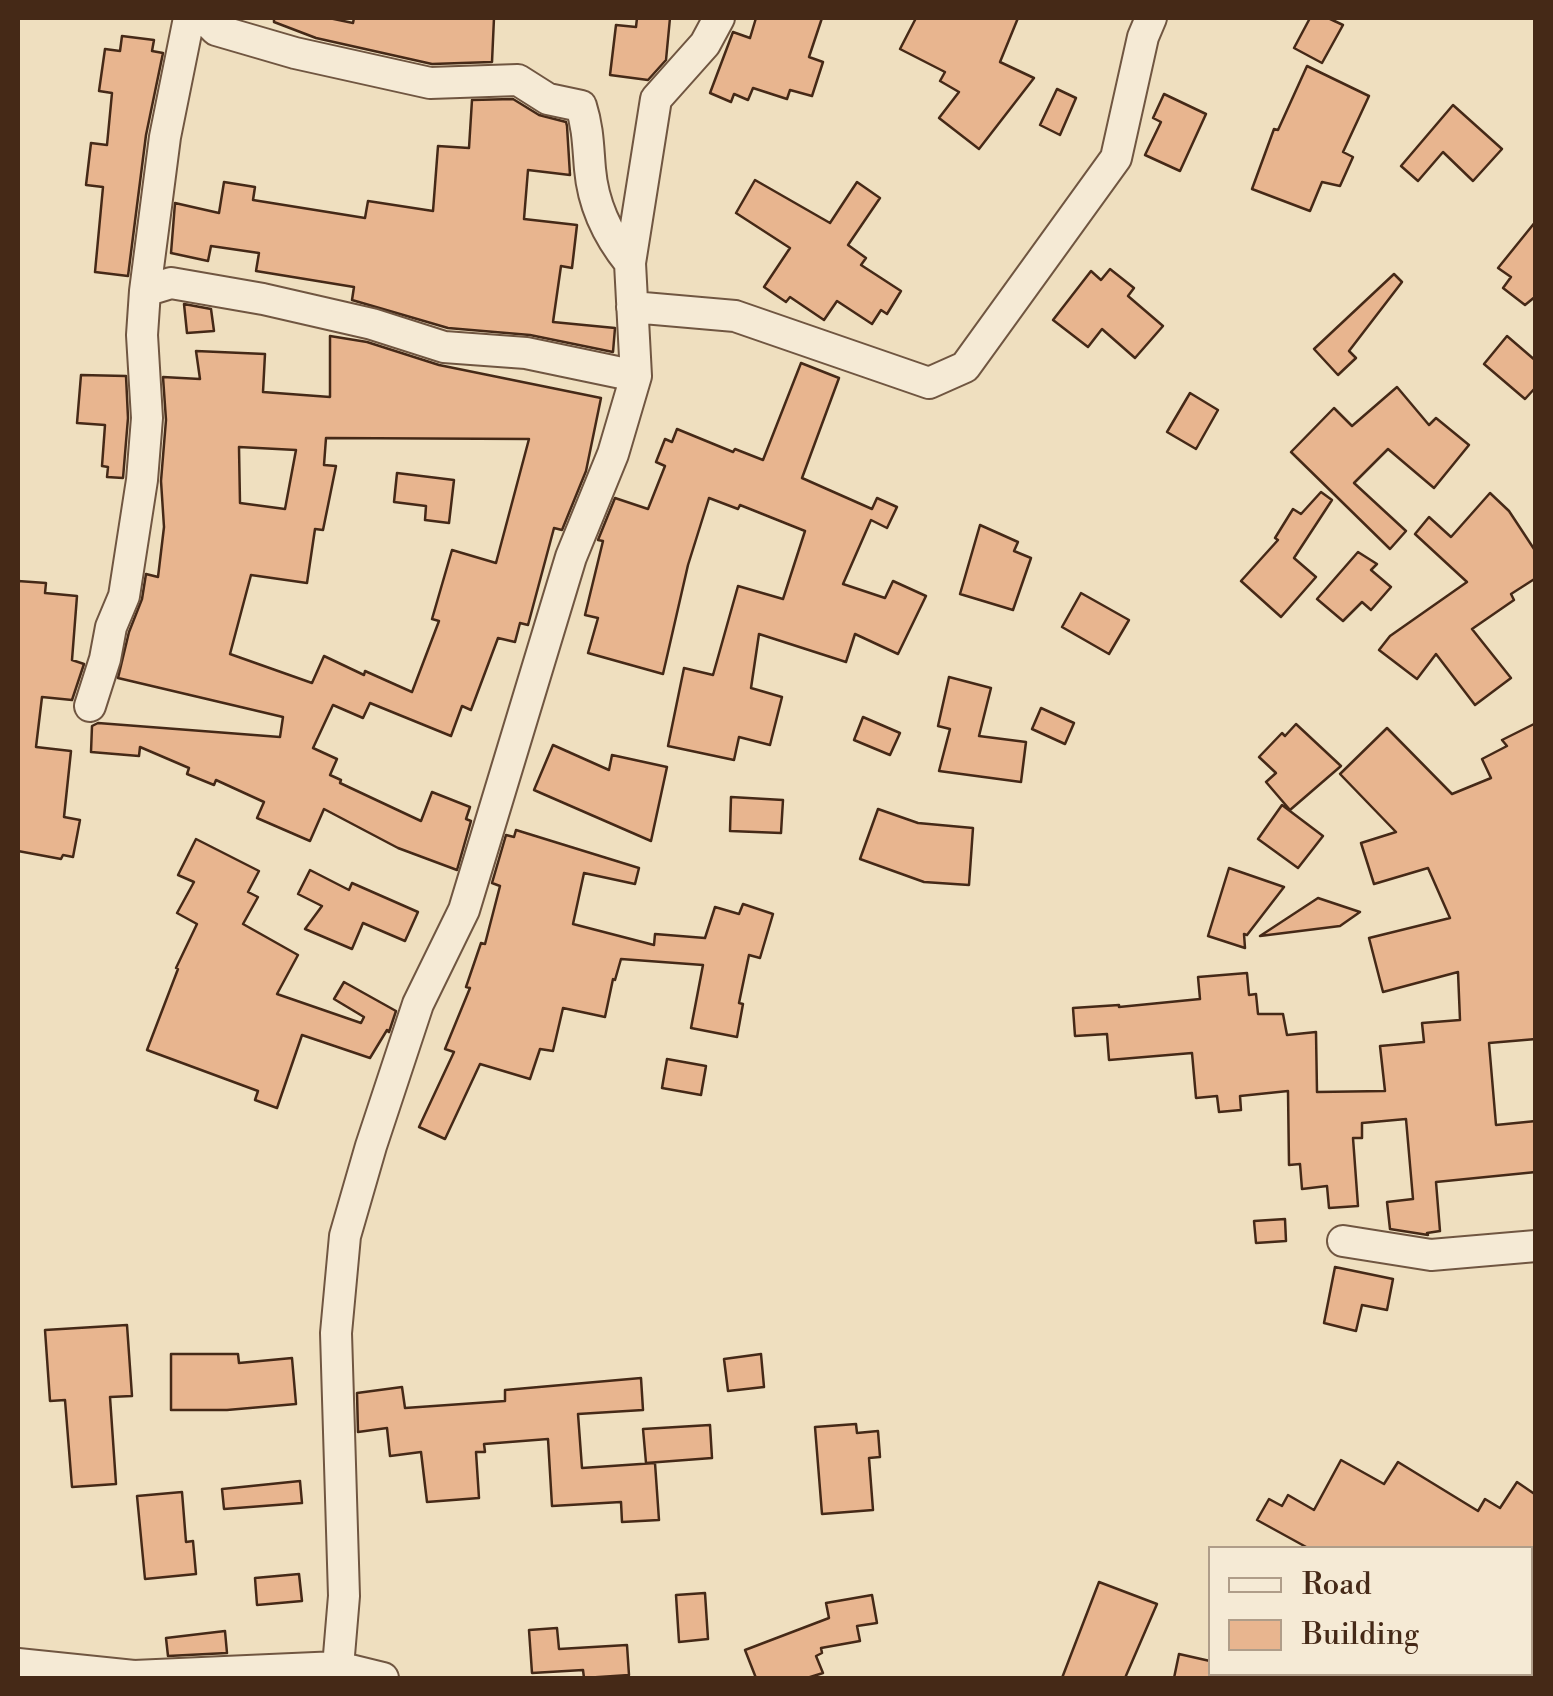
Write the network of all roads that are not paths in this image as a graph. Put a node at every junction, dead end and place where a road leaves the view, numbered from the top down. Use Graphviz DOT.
graph roads {
  1 [pos="189,18"];
  2 [pos="204,18"];
  3 [pos="719,18"];
  4 [pos="1150,18"];
  5 [pos="630,263"];
  6 [pos="146,291"];
  7 [pos="632,307"];
  8 [pos="636,376"];
  9 [pos="90,706"];
  10 [pos="1343,1241"];
  11 [pos="1536,1246"];
  12 [pos="18,1664"];
  13 [pos="338,1667"];
  14 [pos="383,1678"];
  1 -- 6 [label="street"];
  2 -- 5 [label="street"];
  3 -- 5 [label="street"];
  4 -- 7 [label="street"];
  5 -- 7 [label="street"];
  6 -- 8 [label="street"];
  6 -- 9 [label="street"];
  7 -- 8 [label="street"];
  8 -- 13 [label="street"];
  10 -- 11 [label="street"];
  12 -- 13 [label="street"];
  13 -- 14 [label="street"];
}
